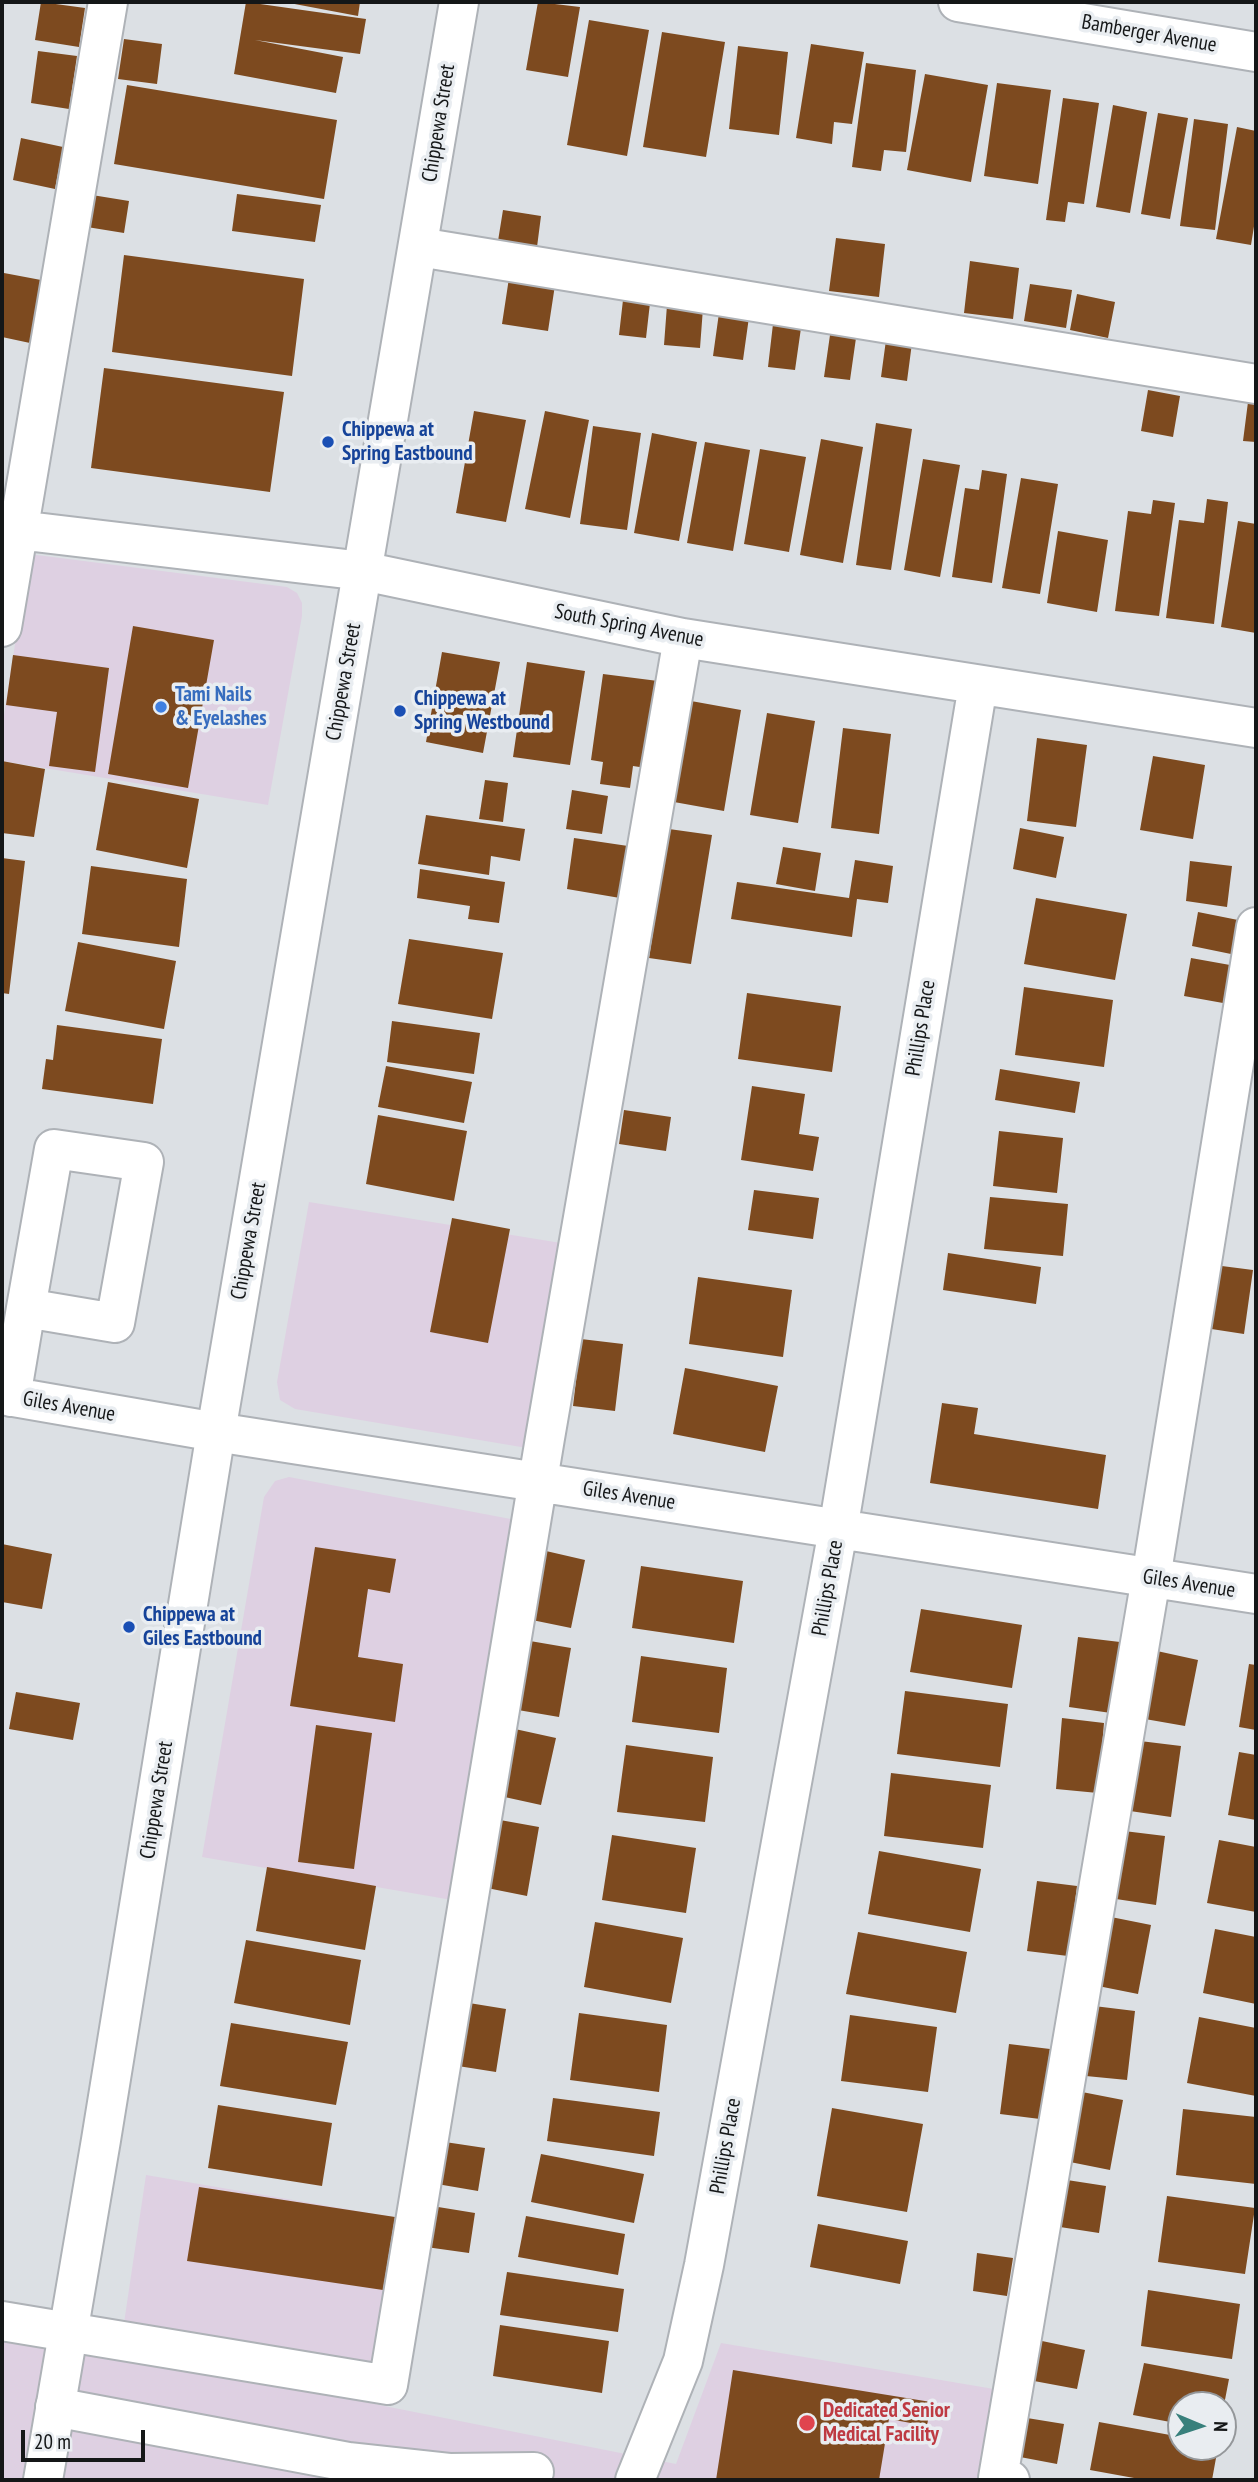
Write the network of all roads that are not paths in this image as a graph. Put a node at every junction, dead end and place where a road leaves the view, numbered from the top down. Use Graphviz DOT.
graph roads {
  1 [pos="108,2"];
  2 [pos="459,2"];
  3 [pos="958,2"];
  4 [pos="1256,52"];
  5 [pos="419,247"];
  6 [pos="1256,384"];
  7 [pos="10,529"];
  8 [pos="363,571"];
  9 [pos="2,627"];
  10 [pos="682,638"];
  11 [pos="978,685"];
  12 [pos="1256,728"];
  13 [pos="1256,927"];
  14 [pos="26,1308"];
  15 [pos="6,1396"];
  16 [pos="216,1432"];
  17 [pos="538,1481"];
  18 [pos="838,1530"];
  19 [pos="1151,1578"];
  20 [pos="1256,1594"];
  21 [pos="2,2321"];
  22 [pos="68,2331"];
  23 [pos="55,2407"];
  24 [pos="534,2472"];
  25 [pos="43,2480"];
  26 [pos="635,2480"];
  27 [pos="1010,2480"];
  1 -- 7 [label="street"];
  2 -- 5 [label="street, Chippewa Street"];
  3 -- 4 [label="street, Bamberger Avenue"];
  5 -- 6 [label="street"];
  5 -- 8 [label="street, Chippewa Street"];
  7 -- 8 [label="street, South Spring Avenue"];
  7 -- 9 [label="street"];
  8 -- 10 [label="street, South Spring Avenue"];
  8 -- 16 [label="street, Chippewa Street"];
  10 -- 11 [label="street, South Spring Avenue"];
  10 -- 17 [label="street"];
  11 -- 12 [label="street, South Spring Avenue"];
  11 -- 18 [label="street, Phillips Place"];
  13 -- 19 [label="street"];
  14 -- 14 [label="street"];
  14 -- 15 [label="street"];
  15 -- 16 [label="street, Giles Avenue"];
  16 -- 17 [label="street, Giles Avenue"];
  16 -- 22 [label="street, Chippewa Street"];
  17 -- 18 [label="street, Giles Avenue"];
  17 -- 22 [label="street"];
  18 -- 19 [label="street, Giles Avenue"];
  18 -- 26 [label="street, Phillips Place"];
  19 -- 20 [label="street, Giles Avenue"];
  19 -- 27 [label="street"];
  21 -- 22 [label="street"];
  22 -- 23 [label="street, Chippewa Street"];
  23 -- 24 [label="street"];
  23 -- 25 [label="street, Chippewa Street"];
}
